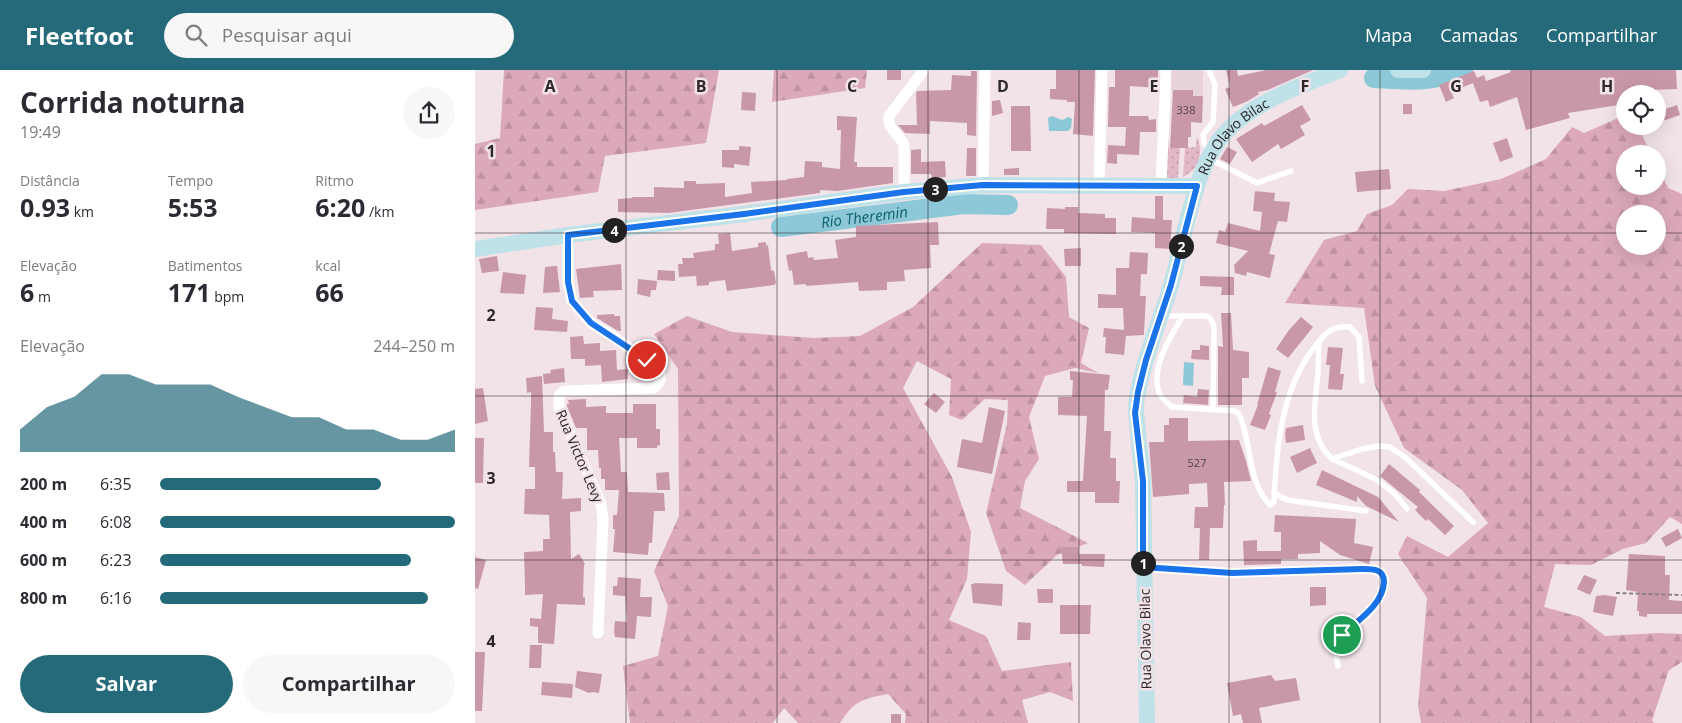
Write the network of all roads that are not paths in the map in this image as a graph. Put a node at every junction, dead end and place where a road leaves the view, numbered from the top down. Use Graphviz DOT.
graph roads {
  1 [pos="924,70"];
  2 [pos="985,70"];
  3 [pos="1102,70"];
  4 [pos="1166,70"];
  5 [pos="1209,70"];
  6 [pos="1340,70"];
  7 [pos="1398,70"];
  8 [pos="1423,70"];
  9 [pos="1210,154"];
  10 [pos="1291,171"];
  11 [pos="983,185"];
  12 [pos="1099,186"];
  13 [pos="1161,186"];
  14 [pos="1197,186"];
  15 [pos="904,192"];
  16 [pos="568,235"];
  17 [pos="475,249"];
  18 [pos="1161,316"];
  19 [pos="1183,316"];
  20 [pos="1319,342"];
  21 [pos="1362,381"];
  22 [pos="1213,409"];
  23 [pos="1332,459"];
  24 [pos="1274,493"];
  25 [pos="1407,509"];
  26 [pos="1366,511"];
  27 [pos="1473,522"];
  28 [pos="1143,567"];
  29 [pos="598,633"];
  30 [pos="1338,666"];
  31 [pos="1147,723"];
  1 -- 15 [label="street"];
  2 -- 11 [label="street"];
  3 -- 12 [label="street"];
  4 -- 13 [label="street"];
  5 -- 9 [label="lane"];
  6 -- 9 [label="main road, Rua Olavo Bilac"];
  7 -- 8 [label="main road"];
  9 -- 10 [label="lane"];
  9 -- 14 [label="main road, Rua Olavo Bilac"];
  11 -- 12 [label="main road"];
  11 -- 15 [label="main road"];
  12 -- 13 [label="main road"];
  13 -- 14 [label="main road"];
  14 -- 18 [label="main road, Rua Olavo Bilac"];
  15 -- 16 [label="main road"];
  16 -- 17 [label="main road"];
  16 -- 29 [label="street, Rua Victor Levy"];
  18 -- 19 [label="lane"];
  18 -- 28 [label="main road, Rua Olavo Bilac"];
  19 -- 22 [label="lane"];
  19 -- 22 [label="lane"];
  20 -- 21 [label="lane"];
  20 -- 23 [label="lane"];
  20 -- 24 [label="lane"];
  22 -- 24 [label="lane"];
  23 -- 25 [label="lane"];
  23 -- 27 [label="lane"];
  24 -- 26 [label="lane"];
  28 -- 30 [label="lane"];
  28 -- 31 [label="main road, Rua Olavo Bilac"];
}
